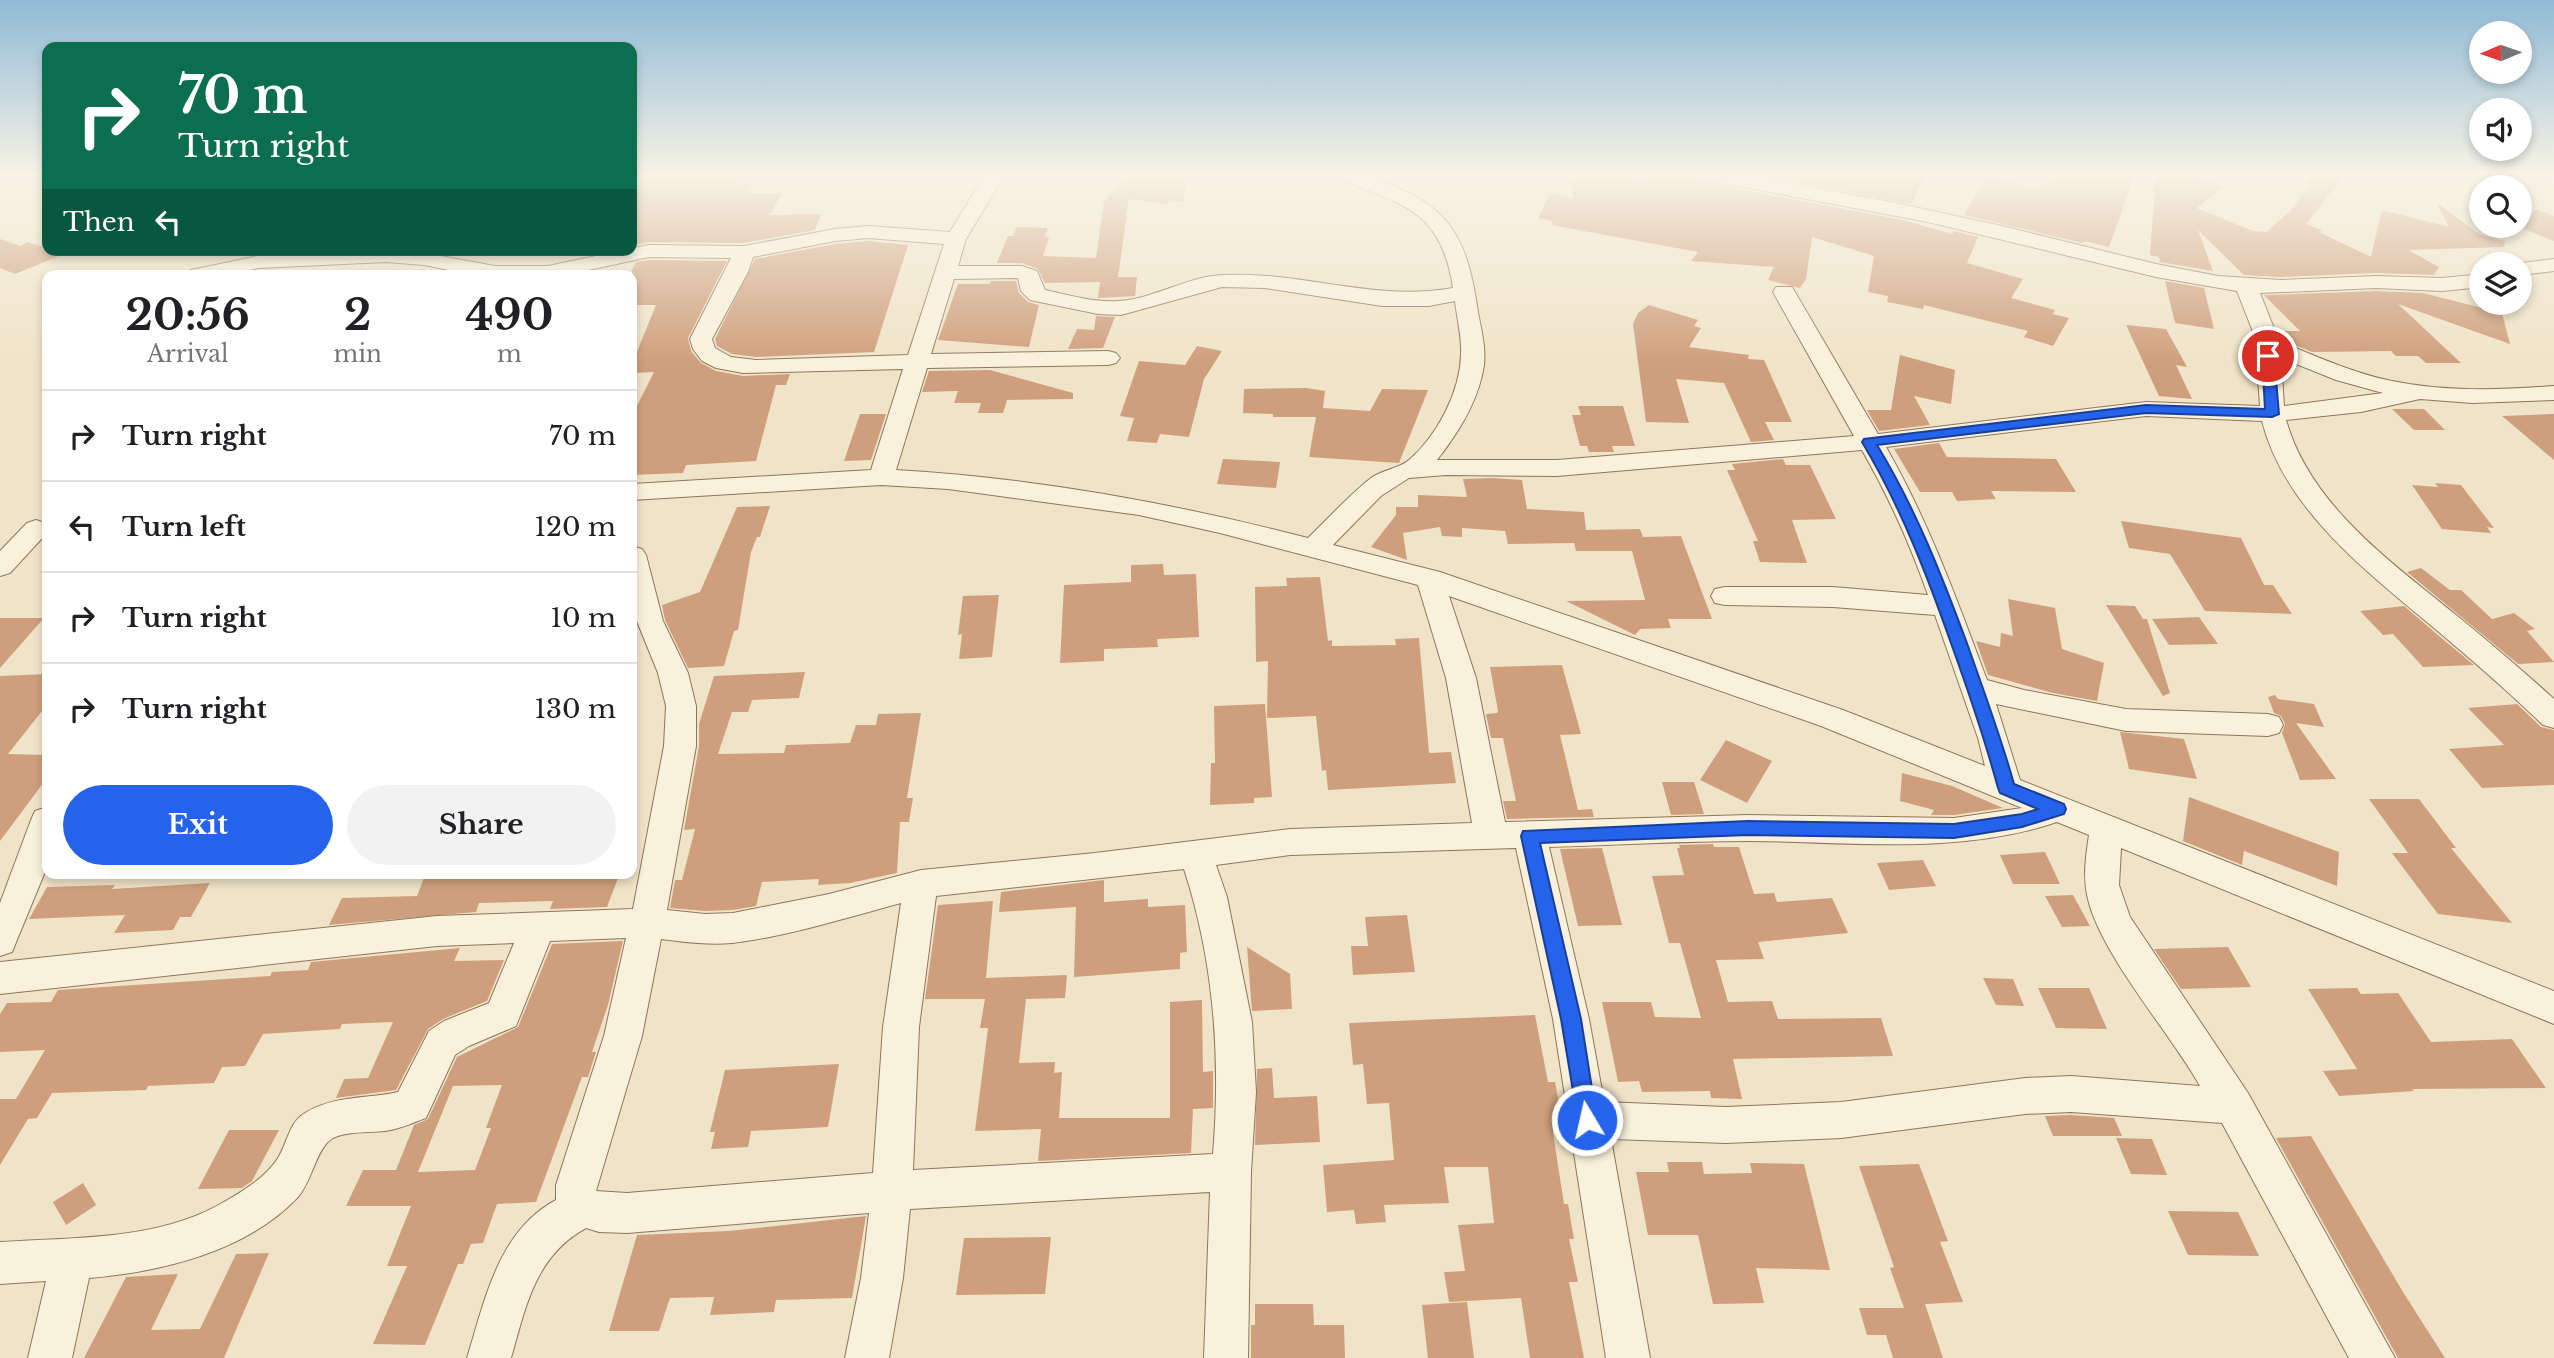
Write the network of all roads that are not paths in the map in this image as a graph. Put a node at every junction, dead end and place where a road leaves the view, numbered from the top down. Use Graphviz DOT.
graph roads {
  1 [pos="822,237"];
  2 [pos="936,237"];
  3 [pos="1448,237"];
  4 [pos="2025,237"];
  5 [pos="956,239"];
  6 [pos="744,252"];
  7 [pos="637,254"];
  8 [pos="312,256"];
  9 [pos="328,256"];
  10 [pos="368,256"];
  11 [pos="628,256"];
  12 [pos="2554,265"];
  13 [pos="2532,268"];
  14 [pos="222,270"];
  15 [pos="315,270"];
  16 [pos="484,270"];
  17 [pos="562,270"];
  18 [pos="944,273"];
  19 [pos="2469,282"];
  20 [pos="2246,286"];
  21 [pos="1784,292"];
  22 [pos="1465,293"];
  23 [pos="2268,345"];
  24 [pos="1108,358"];
  25 [pos="918,361"];
  26 [pos="2421,392"];
  27 [pos="2554,393"];
  28 [pos="2272,414"];
  29 [pos="1869,442"];
  30 [pos="1417,467"];
  31 [pos="881,477"];
  32 [pos="637,492"];
  33 [pos="41,528"];
  34 [pos="0,530"];
  35 [pos="1314,548"];
  36 [pos="0,567"];
  37 [pos="637,574"];
  38 [pos="1430,579"];
  39 [pos="1725,596"];
  40 [pos="1947,607"];
  41 [pos="1974,687"];
  42 [pos="2554,717"];
  43 [pos="2268,725"];
  44 [pos="2006,788"];
  45 [pos="2058,809"];
  46 [pos="2107,829"];
  47 [pos="42,834"];
  48 [pos="1530,836"];
  49 [pos="1491,837"];
  50 [pos="1196,855"];
  51 [pos="922,884"];
  52 [pos="646,923"];
  53 [pos="538,928"];
  54 [pos="0,941"];
  55 [pos="0,978"];
  56 [pos="2554,1007"];
  57 [pos="2234,1106"];
  58 [pos="1587,1120"];
  59 [pos="1231,1172"];
  60 [pos="892,1192"];
  61 [pos="583,1208"];
  62 [pos="71,1257"];
  63 [pos="0,1263"];
  64 [pos="50,1358"];
  65 [pos="489,1358"];
  66 [pos="867,1358"];
  67 [pos="1226,1358"];
  68 [pos="1628,1358"];
  69 [pos="2373,1358"];
  1 -- 6 [label="street"];
  2 -- 5 [label="street"];
  3 -- 22 [label="street"];
  4 -- 20 [label="street"];
  5 -- 18 [label="street"];
  6 -- 7 [label="street"];
  6 -- 25 [label="street"];
  8 -- 14 [label="street"];
  9 -- 15 [label="street"];
  10 -- 16 [label="street"];
  11 -- 17 [label="street"];
  12 -- 13 [label="street"];
  18 -- 22 [label="street"];
  18 -- 25 [label="street"];
  19 -- 20 [label="street"];
  20 -- 23 [label="street"];
  21 -- 29 [label="street"];
  22 -- 30 [label="street"];
  23 -- 26 [label="street"];
  23 -- 28 [label="street"];
  24 -- 25 [label="street"];
  25 -- 31 [label="street"];
  26 -- 27 [label="street"];
  26 -- 28 [label="street"];
  28 -- 29 [label="street"];
  28 -- 42 [label="street"];
  29 -- 30 [label="street"];
  29 -- 40 [label="street"];
  30 -- 35 [label="street"];
  31 -- 32 [label="street"];
  31 -- 35 [label="street"];
  33 -- 34 [label="street"];
  33 -- 36 [label="street"];
  35 -- 38 [label="street"];
  37 -- 52 [label="street"];
  38 -- 44 [label="street"];
  38 -- 49 [label="street"];
  39 -- 40 [label="street"];
  40 -- 41 [label="street"];
  41 -- 43 [label="street"];
  41 -- 44 [label="street"];
  44 -- 45 [label="street"];
  45 -- 46 [label="street"];
  45 -- 48 [label="street"];
  46 -- 56 [label="street"];
  46 -- 57 [label="street"];
  47 -- 54 [label="street"];
  48 -- 49 [label="street"];
  48 -- 58 [label="street"];
  49 -- 50 [label="street"];
  50 -- 51 [label="street"];
  50 -- 59 [label="street"];
  51 -- 52 [label="street"];
  51 -- 60 [label="street"];
  52 -- 53 [label="street"];
  52 -- 61 [label="street"];
  53 -- 55 [label="street"];
  53 -- 62 [label="street"];
  57 -- 58 [label="street"];
  57 -- 69 [label="street"];
  58 -- 68 [label="street"];
  59 -- 60 [label="street"];
  59 -- 67 [label="street"];
  60 -- 61 [label="street"];
  60 -- 66 [label="street"];
  61 -- 65 [label="street"];
  62 -- 63 [label="street"];
  62 -- 64 [label="street"];
}
